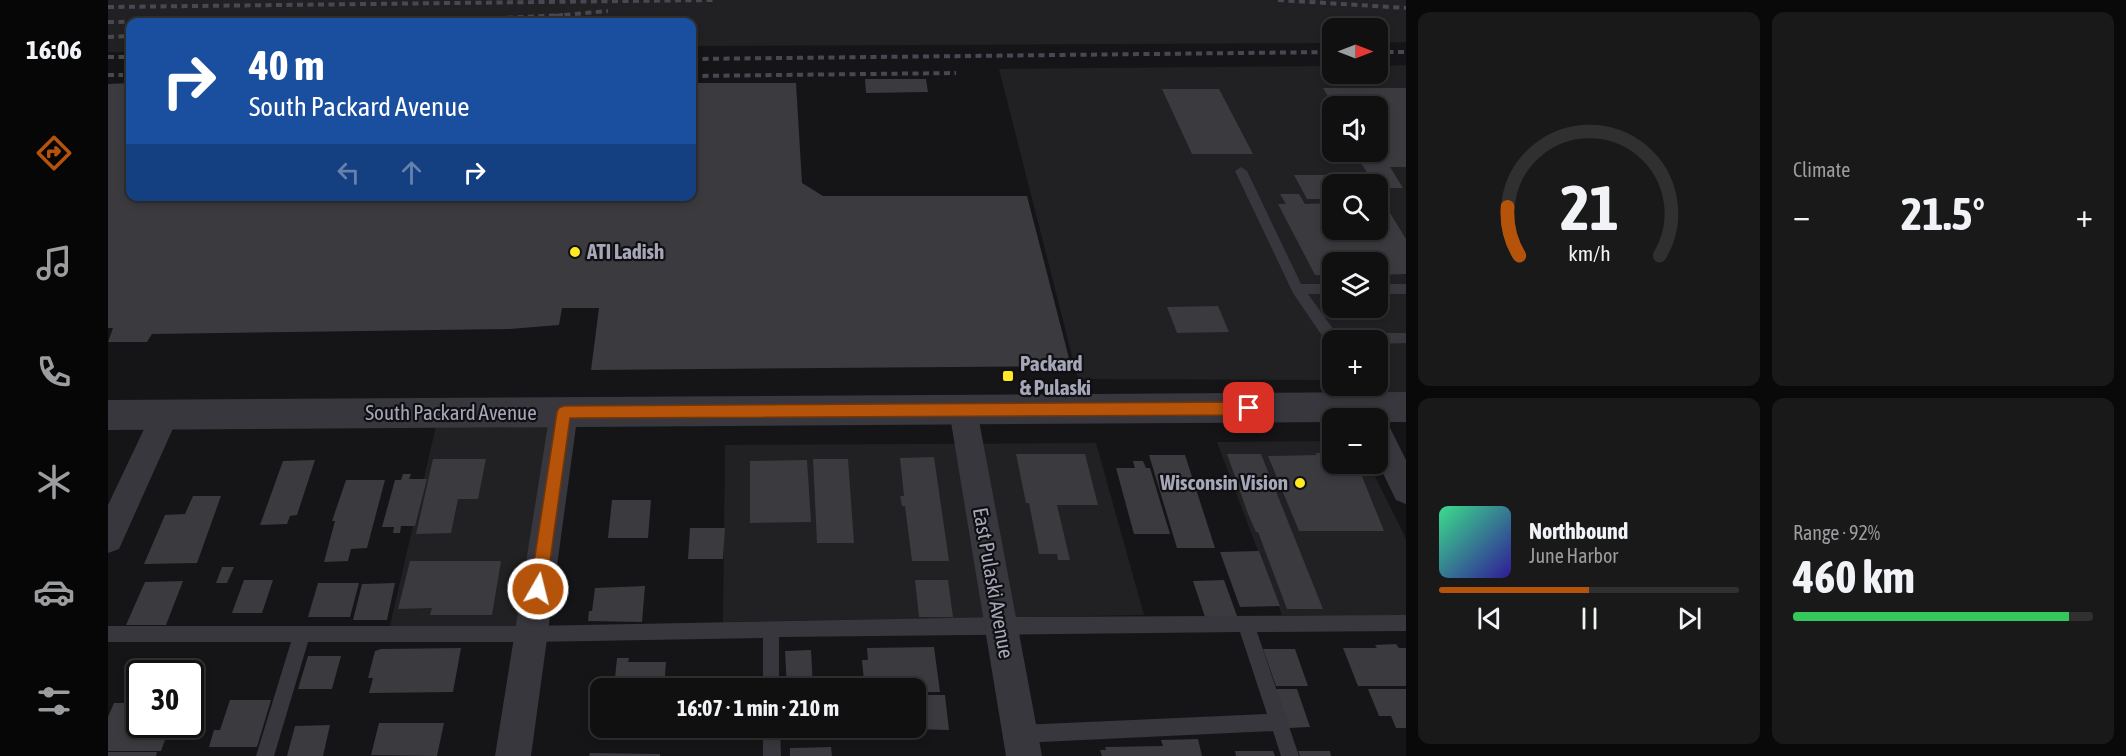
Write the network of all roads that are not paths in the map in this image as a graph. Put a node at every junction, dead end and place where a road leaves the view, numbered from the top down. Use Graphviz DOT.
graph roads {
  1 [pos="1241,171"];
  2 [pos="1297,289"];
  3 [pos="1322,289"];
  4 [pos="1388,289"];
  5 [pos="1406,289"];
  6 [pos="1326,330"];
  7 [pos="1388,338"];
  8 [pos="1406,338"];
  9 [pos="1406,407"];
  10 [pos="1388,409"];
  11 [pos="963,410"];
  12 [pos="1322,411"];
  13 [pos="564,412"];
  14 [pos="108,415"];
  15 [pos="165,415"];
  16 [pos="1388,454"];
  17 [pos="1406,490"];
  18 [pos="108,538"];
  19 [pos="1406,623"];
  20 [pos="1246,624"];
  21 [pos="1001,626"];
  22 [pos="771,630"];
  23 [pos="108,634"];
  24 [pos="302,634"];
  25 [pos="531,634"];
  26 [pos="771,678"];
  27 [pos="1279,722"];
  28 [pos="772,738"];
  29 [pos="1022,745"];
  30 [pos="265,756"];
  31 [pos="513,756"];
  32 [pos="772,756"];
  33 [pos="1290,756"];
  1 -- 2 [label="lane"];
  2 -- 3 [label="lane"];
  2 -- 6 [label="lane"];
  4 -- 5 [label="lane"];
  7 -- 8 [label="lane"];
  9 -- 10 [label="street, South Packard Avenue"];
  11 -- 12 [label="street, South Packard Avenue"];
  11 -- 13 [label="street, South Packard Avenue"];
  11 -- 21 [label="street, East Pulaski Avenue"];
  13 -- 15 [label="street, South Packard Avenue"];
  13 -- 25 [label="street"];
  14 -- 15 [label="street, South Packard Avenue"];
  15 -- 18 [label="street"];
  16 -- 17 [label="street"];
  19 -- 20 [label="lane"];
  20 -- 21 [label="lane"];
  20 -- 27 [label="lane"];
  21 -- 22 [label="lane"];
  21 -- 29 [label="street, East Pulaski Avenue"];
  22 -- 25 [label="lane"];
  22 -- 26 [label="lane"];
  23 -- 24 [label="lane"];
  24 -- 25 [label="lane"];
  24 -- 30 [label="lane"];
  25 -- 31 [label="street"];
  27 -- 29 [label="lane"];
  27 -- 33 [label="lane"];
  28 -- 32 [label="lane"];
}
